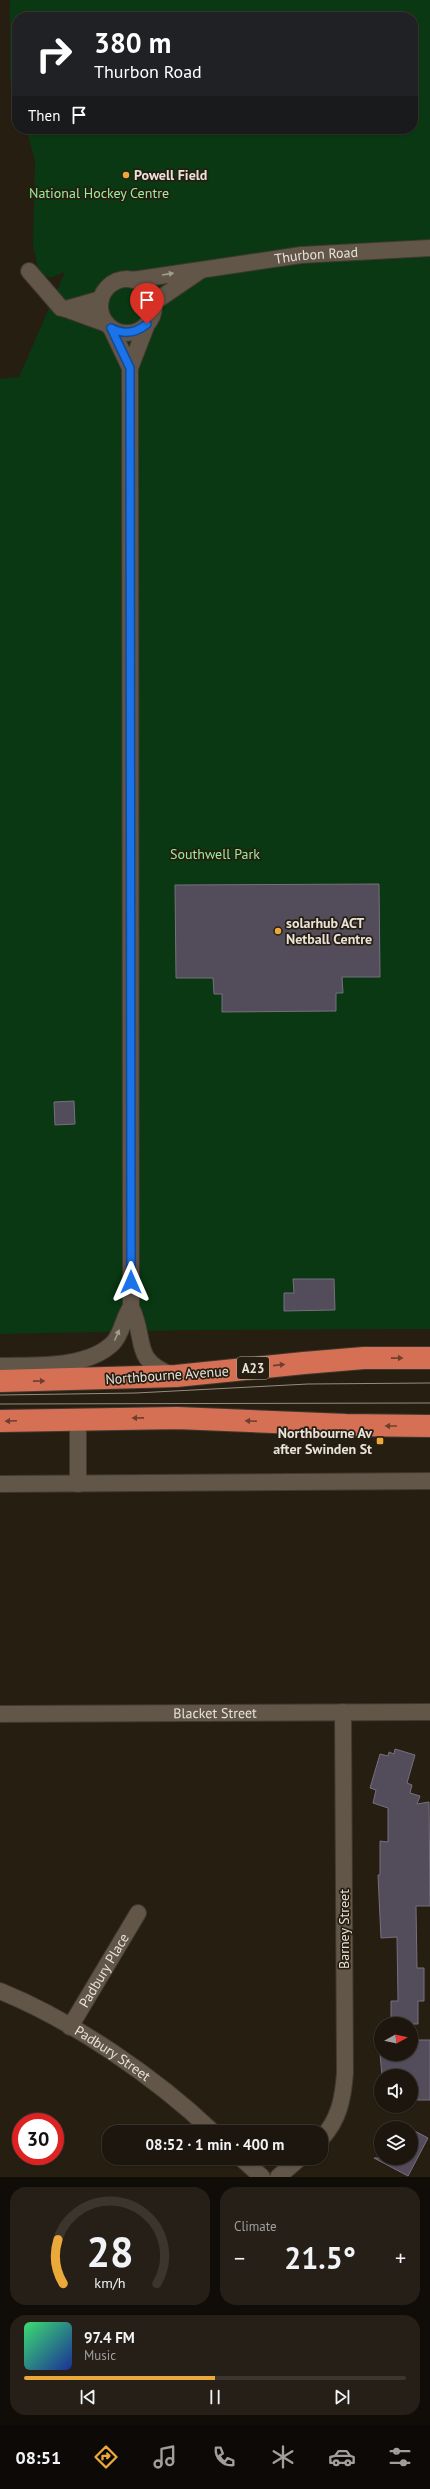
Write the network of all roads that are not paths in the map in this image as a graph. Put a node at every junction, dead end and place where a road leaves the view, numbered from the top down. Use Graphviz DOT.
graph roads {
  1 [pos="430,248"];
  2 [pos="203,269"];
  3 [pos="29,271"];
  4 [pos="133,280"];
  5 [pos="101,299"];
  6 [pos="153,303"];
  7 [pos="66,309"];
  8 [pos="147,324"];
  9 [pos="109,326"];
  10 [pos="130,368"];
  11 [pos="131,1307"];
  12 [pos="430,1358"];
  13 [pos="0,1366"];
  14 [pos="176,1376"];
  15 [pos="0,1381"];
  16 [pos="78,1419"];
  17 [pos="0,1421"];
  18 [pos="430,1426"];
  19 [pos="430,1481"];
  20 [pos="0,1484"];
  21 [pos="78,1484"];
  22 [pos="343,1712"];
  23 [pos="430,1712"];
  24 [pos="0,1714"];
  25 [pos="138,1913"];
  26 [pos="0,1991"];
  27 [pos="70,2027"];
  28 [pos="206,2125"];
  29 [pos="328,2131"];
  30 [pos="249,2165"];
  31 [pos="292,2165"];
  32 [pos="262,2177"];
  33 [pos="278,2177"];
  1 -- 2 [label="street, Thurbon Road"];
  4 -- 2 [label="street, Thurbon Road, one-way"];
  2 -- 6 [label="street, Thurbon Road"];
  3 -- 7 [label="street"];
  4 -- 5 [label="street, Thurbon Road"];
  4 -- 6 [label="street"];
  5 -- 7 [label="street"];
  5 -- 9 [label="street"];
  6 -- 8 [label="street"];
  7 -- 9 [label="street"];
  8 -- 9 [label="street"];
  8 -- 10 [label="street"];
  9 -- 10 [label="street"];
  10 -- 11 [label="street"];
  13 -- 11 [label="street, Northbourne Avenue, one-way"];
  11 -- 14 [label="street"];
  14 -- 12 [label="highway, Northbourne Avenue / A23, one-way"];
  15 -- 14 [label="highway, Northbourne Avenue / A23, one-way"];
  16 -- 17 [label="highway, one-way"];
  18 -- 16 [label="highway, one-way"];
  16 -- 21 [label="street"];
  19 -- 21 [label="street"];
  20 -- 21 [label="street"];
  22 -- 23 [label="street, Blacket Street"];
  22 -- 24 [label="street, Blacket Street"];
  22 -- 29 [label="street, Barney Street"];
  25 -- 27 [label="street, Padbury Place"];
  26 -- 27 [label="street, Padbury Street"];
  27 -- 28 [label="street, Padbury Street"];
  30 -- 32 [label="street"];
  31 -- 33 [label="street"];
}
